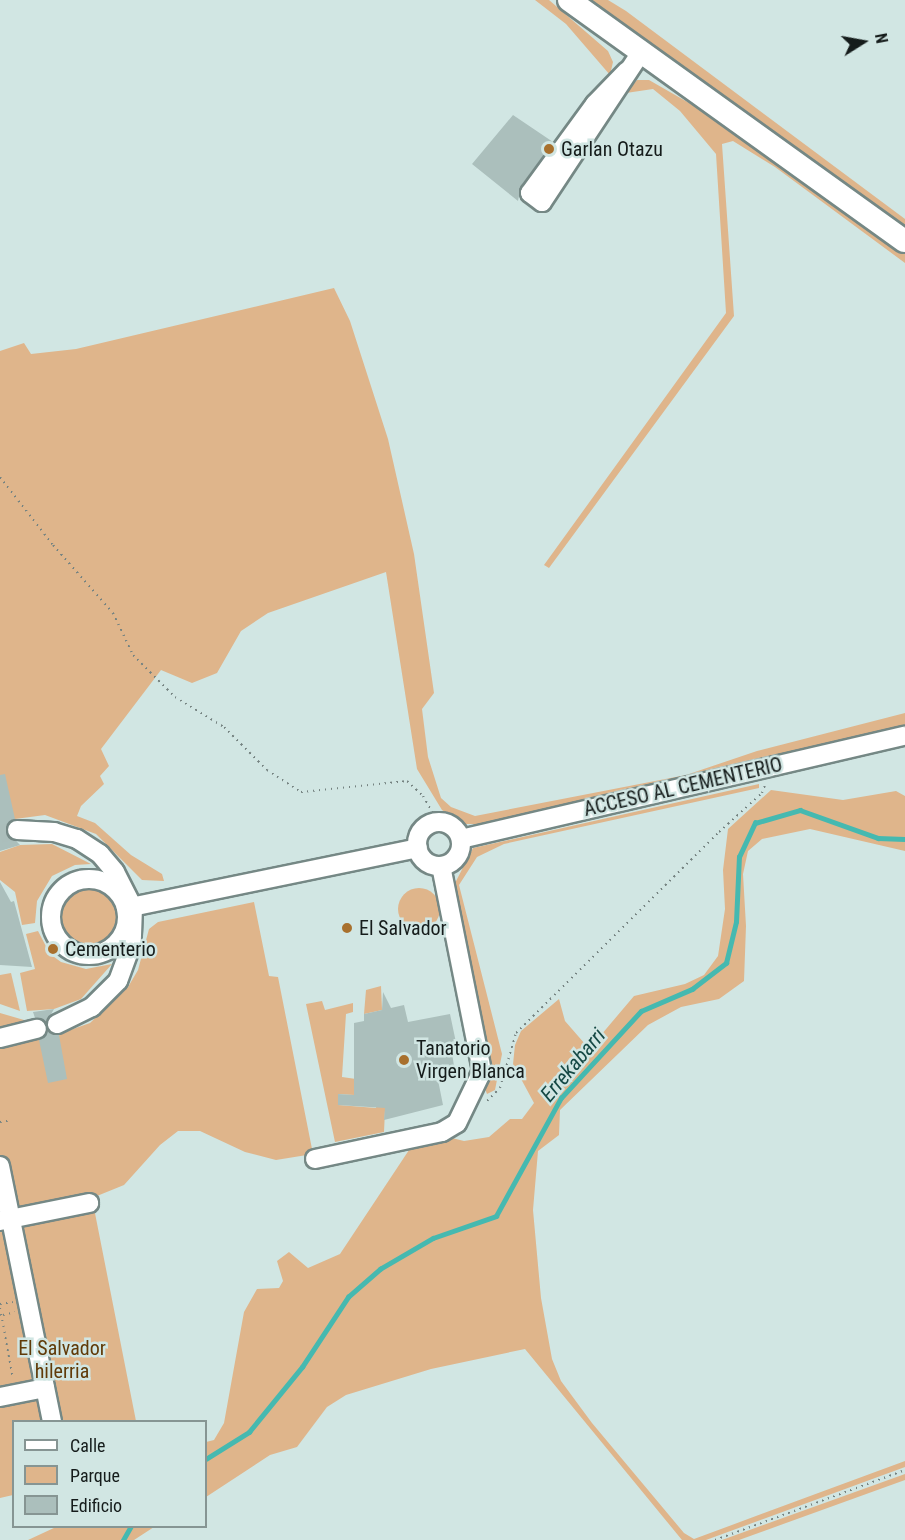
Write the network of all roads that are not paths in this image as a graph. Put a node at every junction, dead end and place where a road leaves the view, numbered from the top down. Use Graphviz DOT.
graph roads {
  1 [pos="569,0"];
  2 [pos="642,51"];
  3 [pos="627,71"];
  4 [pos="905,241"];
  5 [pos="905,736"];
  6 [pos="17,830"];
  7 [pos="460,839"];
  8 [pos="418,848"];
  9 [pos="441,866"];
  10 [pos="129,908"];
  11 [pos="57,1024"];
  12 [pos="37,1029"];
  13 [pos="0,1038"];
  14 [pos="315,1159"];
  15 [pos="0,1166"];
  16 [pos="89,1203"];
  17 [pos="5,1219"];
  18 [pos="45,1388"];
  19 [pos="8,1395"];
  20 [pos="52,1420"];
  1 -- 2 [label="main road"];
  2 -- 3 [label="street"];
  2 -- 4 [label="main road"];
  3 -- 3 [label="street"];
  5 -- 7 [label="street, ACCESO AL CEMENTERIO"];
  6 -- 10 [label="street"];
  7 -- 8 [label="street"];
  7 -- 9 [label="street"];
  8 -- 9 [label="street"];
  8 -- 10 [label="street"];
  9 -- 14 [label="street"];
  10 -- 10 [label="street"];
  10 -- 11 [label="street"];
  12 -- 13 [label="street"];
  15 -- 17 [label="street"];
  16 -- 17 [label="street"];
  17 -- 18 [label="street"];
  18 -- 19 [label="street"];
  18 -- 20 [label="street"];
}
